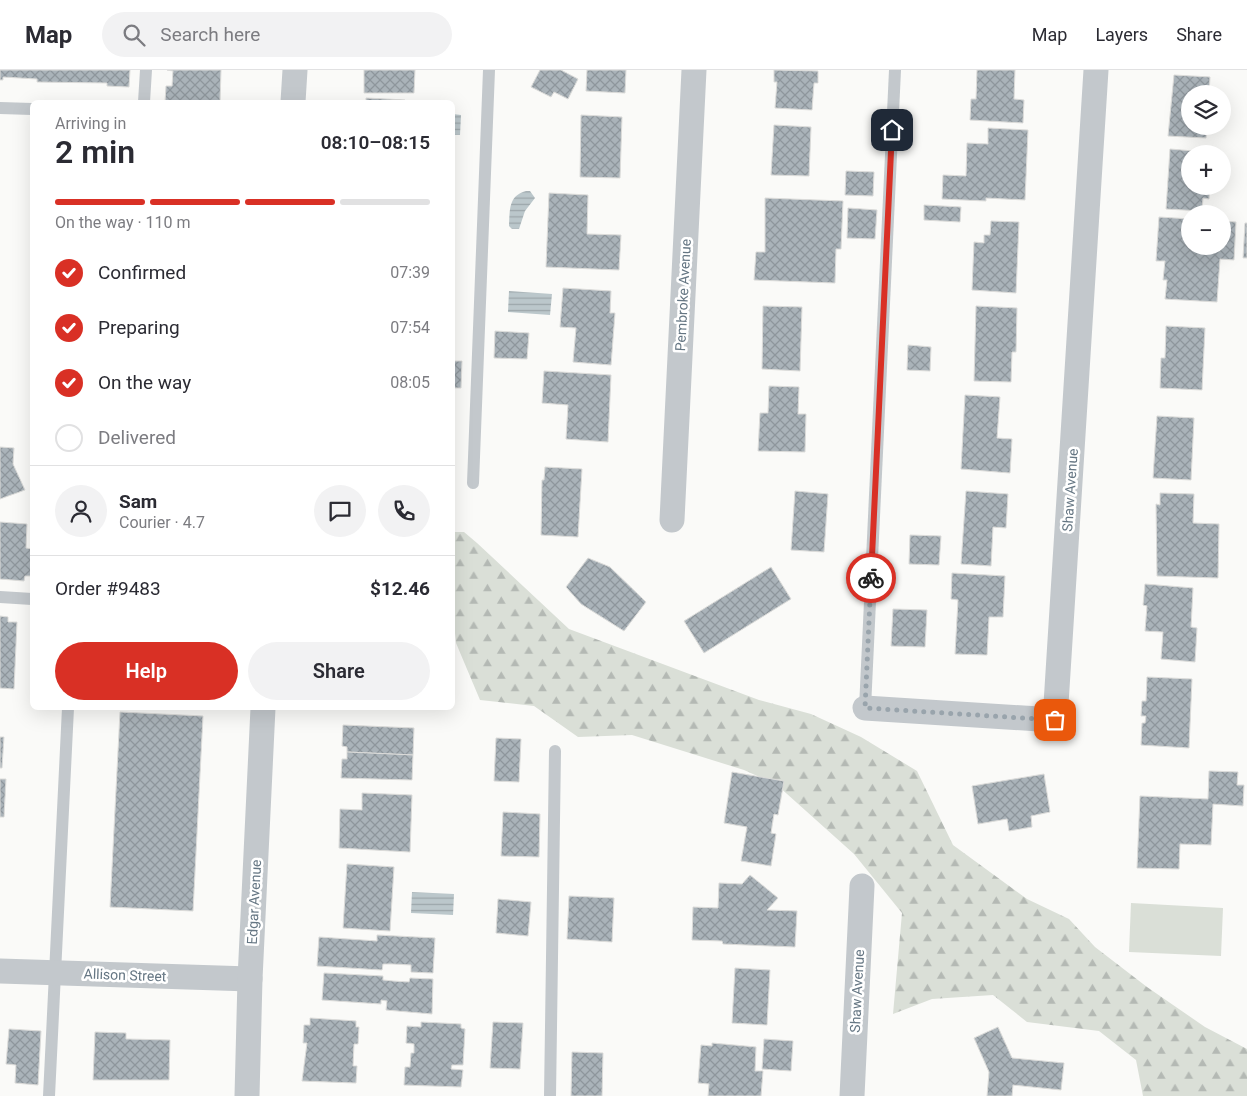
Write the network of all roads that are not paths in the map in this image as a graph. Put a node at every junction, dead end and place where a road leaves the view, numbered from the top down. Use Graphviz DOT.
graph roads {
  1 [pos="146,70"];
  2 [pos="295,70"];
  3 [pos="489,70"];
  4 [pos="694,70"];
  5 [pos="895,70"];
  6 [pos="1096,70"];
  7 [pos="144,100"];
  8 [pos="293,100"];
  9 [pos="0,108"];
  10 [pos="30,109"];
  11 [pos="473,483"];
  12 [pos="672,520"];
  13 [pos="0,597"];
  14 [pos="30,599"];
  15 [pos="865,708"];
  16 [pos="68,710"];
  17 [pos="263,710"];
  18 [pos="556,751"];
  19 [pos="862,886"];
  20 [pos="0,971"];
  21 [pos="54,973"];
  22 [pos="250,979"];
  23 [pos="49,1096"];
  24 [pos="247,1096"];
  25 [pos="550,1096"];
  26 [pos="852,1096"];
  1 -- 7 [label="lane"];
  2 -- 8 [label="street"];
  3 -- 11 [label="lane"];
  4 -- 12 [label="street, Pembroke Avenue"];
  5 -- 15 [label="lane"];
  6 -- 15 [label="street, Shaw Avenue"];
  9 -- 10 [label="lane"];
  13 -- 14 [label="lane"];
  16 -- 21 [label="lane"];
  17 -- 22 [label="street, Edgar Avenue"];
  18 -- 25 [label="lane"];
  19 -- 26 [label="street, Shaw Avenue"];
  20 -- 21 [label="street, Allison Street"];
  21 -- 22 [label="street, Allison Street"];
  21 -- 23 [label="lane"];
  22 -- 24 [label="street, Edgar Avenue"];
}
